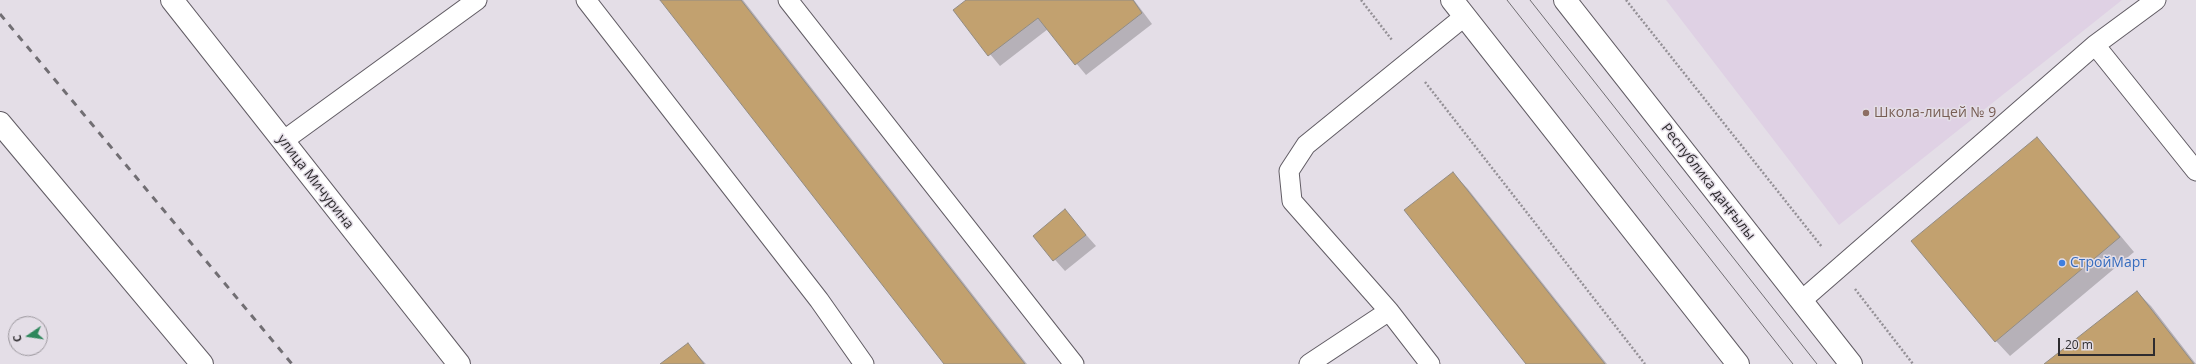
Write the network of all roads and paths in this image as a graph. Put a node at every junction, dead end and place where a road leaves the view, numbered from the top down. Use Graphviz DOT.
graph roads {
  1 [pos="172,0"];
  2 [pos="477,0"];
  3 [pos="586,0"];
  4 [pos="788,0"];
  5 [pos="1361,0"];
  6 [pos="1565,0"];
  7 [pos="1626,0"];
  8 [pos="2156,0"];
  9 [pos="1459,8"];
  10 [pos="2095,45"];
  11 [pos="1410,62"];
  12 [pos="0,123"];
  13 [pos="283,141"];
  14 [pos="2196,171"];
  15 [pos="1838,268"];
  16 [pos="1801,300"];
  17 [pos="1389,311"];
  18 [pos="202,364"];
  19 [pos="459,364"];
  20 [pos="864,364"];
  21 [pos="1074,364"];
  22 [pos="1309,364"];
  23 [pos="1430,364"];
  24 [pos="1645,364"];
  25 [pos="1738,364"];
  26 [pos="1852,364"];
  27 [pos="1913,364"];
  1 -- 13 [label="main road, улица Мичурина"];
  2 -- 13 [label="lane"];
  3 -- 20 [label="lane"];
  4 -- 21 [label="lane"];
  5 -- 11 [label="path"];
  6 -- 16 [label="main road, Республика даңғылы"];
  7 -- 15 [label="path"];
  8 -- 10 [label="lane"];
  9 -- 11 [label="lane"];
  9 -- 25 [label="main road"];
  10 -- 14 [label="lane"];
  10 -- 15 [label="lane"];
  11 -- 17 [label="lane"];
  11 -- 24 [label="path"];
  12 -- 18 [label="main road"];
  13 -- 19 [label="main road, улица Мичурина"];
  15 -- 16 [label="lane"];
  15 -- 27 [label="path"];
  16 -- 26 [label="main road, Республика даңғылы"];
  17 -- 22 [label="lane"];
  17 -- 23 [label="lane"];
}
